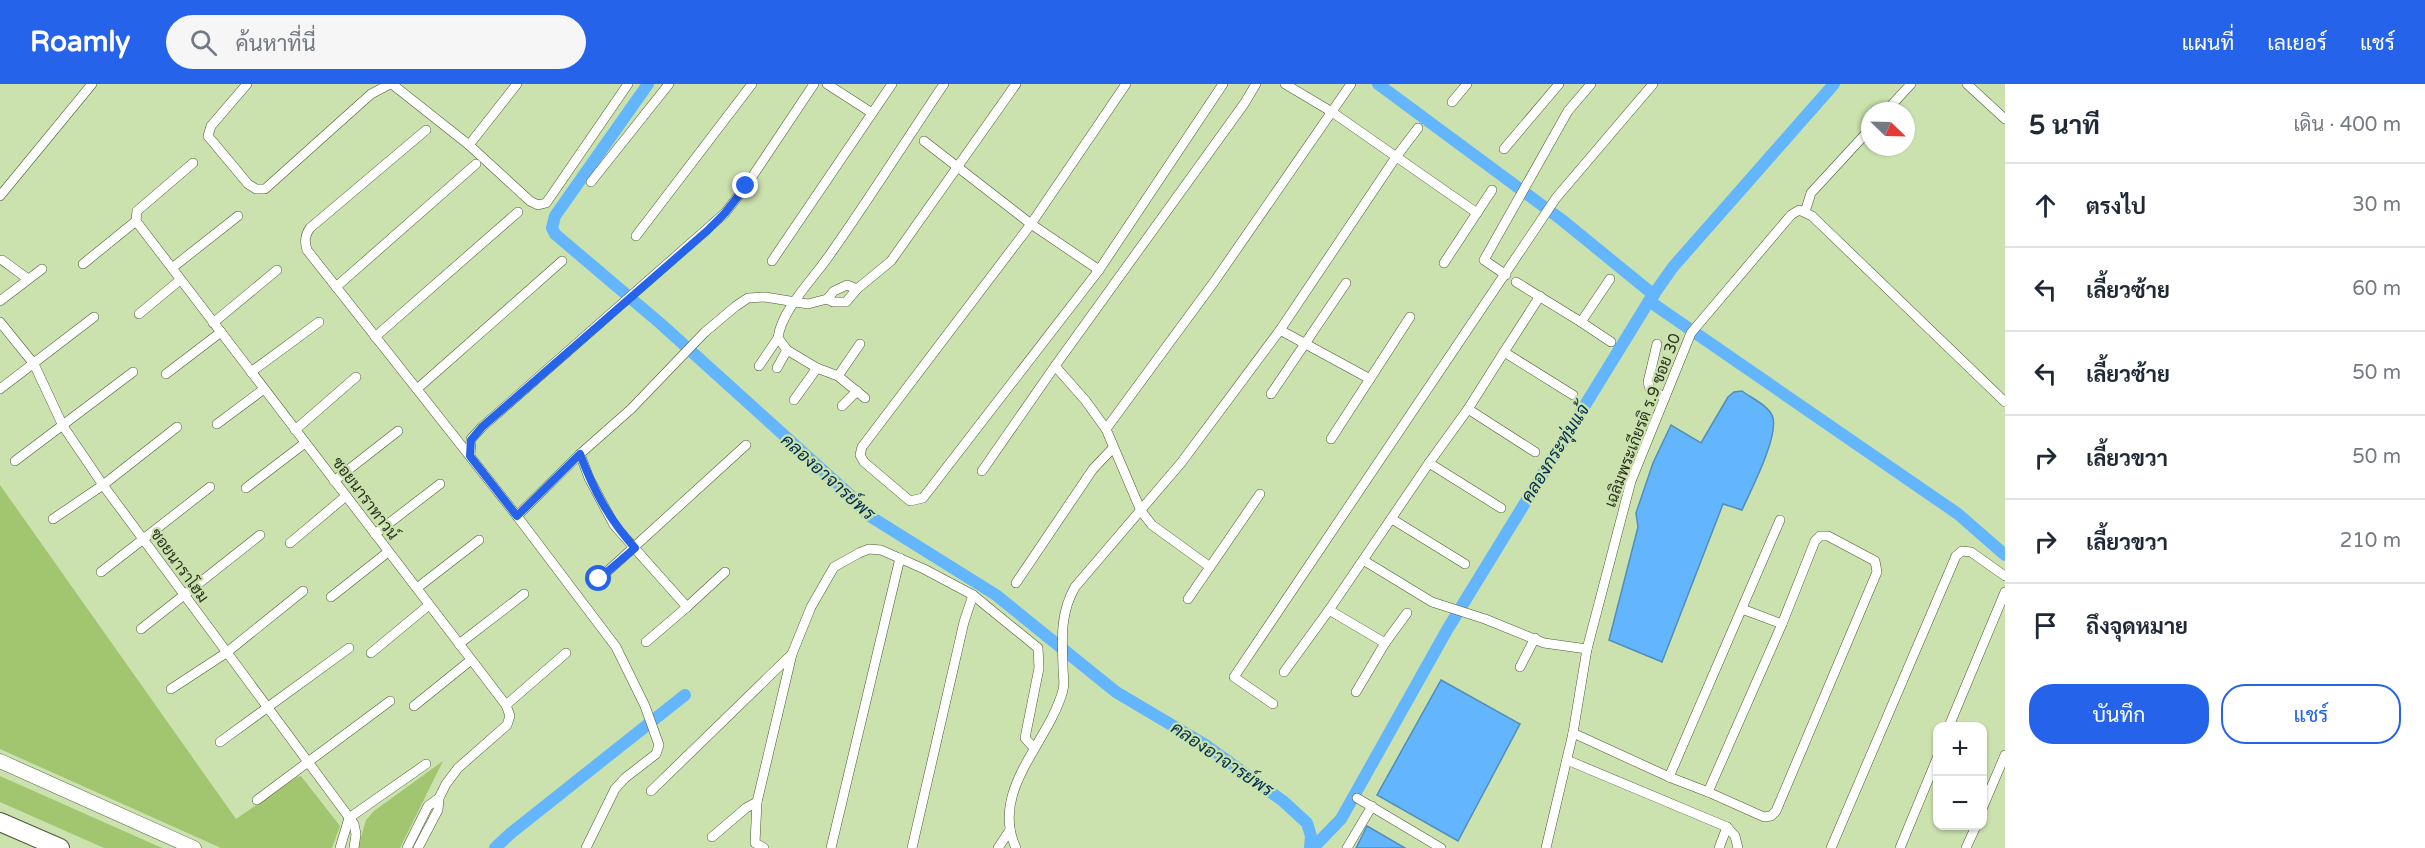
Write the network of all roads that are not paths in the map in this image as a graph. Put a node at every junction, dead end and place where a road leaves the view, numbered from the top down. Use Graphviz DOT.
graph roads {
  1 [pos="92,84"];
  2 [pos="247,84"];
  3 [pos="391,84"];
  4 [pos="517,84"];
  5 [pos="628,84"];
  6 [pos="669,84"];
  7 [pos="752,84"];
  8 [pos="814,84"];
  9 [pos="827,84"];
  10 [pos="892,84"];
  11 [pos="944,84"];
  12 [pos="1016,84"];
  13 [pos="1126,84"];
  14 [pos="1223,84"];
  15 [pos="1256,84"];
  16 [pos="1285,84"];
  17 [pos="1351,84"];
  18 [pos="1467,84"];
  19 [pos="1559,84"];
  20 [pos="1591,84"];
  21 [pos="1653,84"];
  22 [pos="1911,84"];
  23 [pos="1967,84"];
  24 [pos="1452,102"];
  25 [pos="1895,102"];
  26 [pos="1332,112"];
  27 [pos="872,113"];
  28 [pos="2005,119"];
  29 [pos="1418,128"];
  30 [pos="426,129"];
  31 [pos="1861,139"];
  32 [pos="924,141"];
  33 [pos="469,145"];
  34 [pos="1504,149"];
  35 [pos="1396,158"];
  36 [pos="193,163"];
  37 [pos="476,164"];
  38 [pos="959,168"];
  39 [pos="591,182"];
  40 [pos="1492,190"];
  41 [pos="0,196"];
  42 [pos="518,212"];
  43 [pos="1805,212"];
  44 [pos="1477,213"];
  45 [pos="238,216"];
  46 [pos="136,221"];
  47 [pos="1031,224"];
  48 [pos="636,236"];
  49 [pos="2,260"];
  50 [pos="562,261"];
  51 [pos="772,261"];
  52 [pos="1444,263"];
  53 [pos="83,264"];
  54 [pos="172,268"];
  55 [pos="42,269"];
  56 [pos="277,270"];
  57 [pos="1099,270"];
  58 [pos="1506,275"];
  59 [pos="28,279"];
  60 [pos="1610,279"];
  61 [pos="180,280"];
  62 [pos="1515,282"];
  63 [pos="1346,283"];
  64 [pos="336,287"];
  65 [pos="857,289"];
  66 [pos="1540,296"];
  67 [pos="827,299"];
  68 [pos="0,300"];
  69 [pos="794,302"];
  70 [pos="139,314"];
  71 [pos="94,317"];
  72 [pos="1410,317"];
  73 [pos="0,322"];
  74 [pos="318,322"];
  75 [pos="1581,322"];
  76 [pos="213,323"];
  77 [pos="1280,330"];
  78 [pos="221,333"];
  79 [pos="375,337"];
  80 [pos="778,338"];
  81 [pos="1611,342"];
  82 [pos="860,344"];
  83 [pos="1305,344"];
  84 [pos="1657,344"];
  85 [pos="787,350"];
  86 [pos="1504,352"];
  87 [pos="34,364"];
  88 [pos="759,366"];
  89 [pos="1055,366"];
  90 [pos="777,368"];
  91 [pos="817,368"];
  92 [pos="133,372"];
  93 [pos="251,372"];
  94 [pos="166,374"];
  95 [pos="356,376"];
  96 [pos="838,376"];
  97 [pos="1370,379"];
  98 [pos="0,389"];
  99 [pos="264,389"];
  100 [pos="417,389"];
  101 [pos="857,391"];
  102 [pos="1271,394"];
  103 [pos="1573,395"];
  104 [pos="1664,397"];
  105 [pos="865,398"];
  106 [pos="794,400"];
  107 [pos="2005,402"];
  108 [pos="842,406"];
  109 [pos="1468,409"];
  110 [pos="217,424"];
  111 [pos="63,426"];
  112 [pos="177,427"];
  113 [pos="1106,429"];
  114 [pos="295,430"];
  115 [pos="398,431"];
  116 [pos="1331,439"];
  117 [pos="305,443"];
  118 [pos="746,445"];
  119 [pos="1113,448"];
  120 [pos="1535,452"];
  121 [pos="580,454"];
  122 [pos="470,456"];
  123 [pos="15,461"];
  124 [pos="1430,463"];
  125 [pos="982,471"];
  126 [pos="334,481"];
  127 [pos="440,484"];
  128 [pos="103,485"];
  129 [pos="210,487"];
  130 [pos="246,488"];
  131 [pos="1260,494"];
  132 [pos="346,496"];
  133 [pos="1501,507"];
  134 [pos="1141,511"];
  135 [pos="517,516"];
  136 [pos="53,519"];
  137 [pos="1392,519"];
  138 [pos="1780,520"];
  139 [pos="375,534"];
  140 [pos="260,535"];
  141 [pos="143,540"];
  142 [pos="479,540"];
  143 [pos="290,543"];
  144 [pos="635,548"];
  145 [pos="388,552"];
  146 [pos="900,558"];
  147 [pos="1364,560"];
  148 [pos="1465,564"];
  149 [pos="1210,567"];
  150 [pos="101,572"];
  151 [pos="725,572"];
  152 [pos="2005,576"];
  153 [pos="599,579"];
  154 [pos="1016,583"];
  155 [pos="417,588"];
  156 [pos="303,591"];
  157 [pos="2005,592"];
  158 [pos="524,594"];
  159 [pos="973,595"];
  160 [pos="184,596"];
  161 [pos="331,597"];
  162 [pos="1188,599"];
  163 [pos="429,605"];
  164 [pos="687,607"];
  165 [pos="1742,609"];
  166 [pos="1329,610"];
  167 [pos="1407,614"];
  168 [pos="1782,624"];
  169 [pos="141,629"];
  170 [pos="1534,638"];
  171 [pos="646,642"];
  172 [pos="1385,643"];
  173 [pos="459,644"];
  174 [pos="349,648"];
  175 [pos="1587,649"];
  176 [pos="226,653"];
  177 [pos="371,653"];
  178 [pos="566,653"];
  179 [pos="792,654"];
  180 [pos="471,660"];
  181 [pos="1520,667"];
  182 [pos="1284,672"];
  183 [pos="171,689"];
  184 [pos="1356,692"];
  185 [pos="390,701"];
  186 [pos="506,705"];
  187 [pos="1273,705"];
  188 [pos="414,706"];
  189 [pos="267,708"];
  190 [pos="1952,722"];
  191 [pos="1573,733"];
  192 [pos="220,741"];
  193 [pos="1034,748"];
  194 [pos="2005,755"];
  195 [pos="1567,760"];
  196 [pos="0,761"];
  197 [pos="307,763"];
  198 [pos="426,764"];
  199 [pos="1933,768"];
  200 [pos="1669,777"];
  201 [pos="651,791"];
  202 [pos="1708,792"];
  203 [pos="439,798"];
  204 [pos="1357,798"];
  205 [pos="1987,799"];
  206 [pos="257,800"];
  207 [pos="758,802"];
  208 [pos="1372,806"];
  209 [pos="349,818"];
  210 [pos="0,822"];
  211 [pos="1728,827"];
  212 [pos="1010,830"];
  213 [pos="1974,830"];
  214 [pos="712,837"];
  215 [pos="60,848"];
  216 [pos="194,848"];
  217 [pos="340,848"];
  218 [pos="354,848"];
  219 [pos="406,848"];
  220 [pos="418,848"];
  221 [pos="586,848"];
  222 [pos="764,848"];
  223 [pos="831,848"];
  224 [pos="912,848"];
  225 [pos="998,848"];
  226 [pos="1016,848"];
  227 [pos="1347,848"];
  228 [pos="1441,848"];
  229 [pos="1546,848"];
  230 [pos="1719,848"];
  231 [pos="1738,848"];
  232 [pos="1832,848"];
  233 [pos="1900,848"];
  234 [pos="1966,848"];
  1 -- 41 [label="street"];
  2 -- 3 [label="street"];
  3 -- 33 [label="street"];
  4 -- 33 [label="street"];
  5 -- 33 [label="street"];
  6 -- 39 [label="street"];
  7 -- 48 [label="street"];
  8 -- 122 [label="street"];
  9 -- 27 [label="street"];
  10 -- 27 [label="street"];
  11 -- 69 [label="street"];
  12 -- 38 [label="street"];
  13 -- 47 [label="street"];
  14 -- 57 [label="street"];
  15 -- 89 [label="street"];
  16 -- 26 [label="street"];
  17 -- 26 [label="street"];
  18 -- 24 [label="street"];
  19 -- 34 [label="street"];
  20 -- 58 [label="street"];
  21 -- 58 [label="street"];
  22 -- 25 [label="street"];
  23 -- 28 [label="street"];
  26 -- 35 [label="street"];
  26 -- 113 [label="street"];
  27 -- 51 [label="street"];
  29 -- 35 [label="street"];
  30 -- 64 [label="street"];
  31 -- 43 [label="street"];
  32 -- 38 [label="street"];
  35 -- 44 [label="street"];
  35 -- 77 [label="street"];
  36 -- 46 [label="street"];
  37 -- 64 [label="street"];
  38 -- 47 [label="street"];
  38 -- 65 [label="street"];
  40 -- 44 [label="street"];
  42 -- 79 [label="street"];
  43 -- 104 [label="street, เฉลิมพระเกียรติ ร.9 ซอย 30"];
  43 -- 107 [label="street"];
  44 -- 52 [label="street"];
  45 -- 54 [label="street"];
  46 -- 53 [label="street"];
  46 -- 54 [label="street, ซอยนาราทาวน์"];
  47 -- 57 [label="street"];
  47 -- 57 [label="street"];
  49 -- 59 [label="street"];
  50 -- 100 [label="street"];
  54 -- 61 [label="street, ซอยนาราทาวน์"];
  55 -- 59 [label="street"];
  56 -- 76 [label="street"];
  58 -- 187 [label="street"];
  59 -- 68 [label="street"];
  60 -- 75 [label="street"];
  61 -- 70 [label="street"];
  61 -- 76 [label="street, ซอยนาราทาวน์"];
  62 -- 66 [label="street"];
  63 -- 83 [label="street"];
  64 -- 79 [label="street"];
  65 -- 67 [label="street"];
  65 -- 67 [label="street"];
  66 -- 75 [label="street"];
  66 -- 86 [label="street"];
  67 -- 69 [label="street"];
  69 -- 80 [label="street"];
  69 -- 121 [label="street"];
  71 -- 87 [label="street"];
  72 -- 97 [label="street"];
  73 -- 87 [label="street, ซอยนาราโฮม"];
  74 -- 93 [label="street"];
  75 -- 81 [label="street"];
  76 -- 78 [label="street, ซอยนาราทาวน์"];
  77 -- 83 [label="street"];
  77 -- 134 [label="street"];
  78 -- 93 [label="street, ซอยนาราทาวน์"];
  78 -- 94 [label="street"];
  79 -- 100 [label="street"];
  80 -- 85 [label="street"];
  80 -- 88 [label="street"];
  82 -- 96 [label="street"];
  83 -- 97 [label="street"];
  83 -- 102 [label="street"];
  84 -- 104 [label="street"];
  85 -- 90 [label="street"];
  85 -- 91 [label="street"];
  86 -- 103 [label="street"];
  86 -- 109 [label="street"];
  87 -- 98 [label="street"];
  87 -- 111 [label="street, ซอยนาราโฮม"];
  89 -- 113 [label="street"];
  89 -- 125 [label="street"];
  91 -- 96 [label="street"];
  91 -- 106 [label="street"];
  92 -- 111 [label="street"];
  93 -- 99 [label="street, ซอยนาราทาวน์"];
  95 -- 114 [label="street"];
  96 -- 101 [label="street"];
  97 -- 116 [label="street"];
  99 -- 110 [label="street"];
  99 -- 114 [label="street, ซอยนาราทาวน์"];
  100 -- 122 [label="street"];
  101 -- 105 [label="street"];
  101 -- 108 [label="street"];
  104 -- 175 [label="street, เฉลิมพระเกียรติ ร.9 ซอย 30"];
  109 -- 120 [label="street"];
  109 -- 124 [label="street"];
  111 -- 123 [label="street"];
  111 -- 128 [label="street, ซอยนาราโฮม"];
  112 -- 128 [label="street"];
  113 -- 119 [label="street"];
  114 -- 117 [label="street, ซอยนาราทาวน์"];
  115 -- 126 [label="street"];
  117 -- 126 [label="street, ซอยนาราทาวน์"];
  117 -- 130 [label="street"];
  118 -- 144 [label="street"];
  119 -- 134 [label="street"];
  119 -- 154 [label="street"];
  121 -- 135 [label="street"];
  121 -- 144 [label="street"];
  122 -- 135 [label="street"];
  124 -- 133 [label="street"];
  124 -- 137 [label="street"];
  126 -- 132 [label="street, ซอยนาราทาวน์"];
  127 -- 139 [label="street"];
  128 -- 136 [label="street"];
  128 -- 141 [label="street, ซอยนาราโฮม"];
  129 -- 141 [label="street"];
  131 -- 149 [label="street"];
  132 -- 139 [label="street, ซอยนาราทาวน์"];
  132 -- 143 [label="street"];
  134 -- 149 [label="street"];
  134 -- 193 [label="street"];
  135 -- 221 [label="street"];
  137 -- 147 [label="street"];
  137 -- 148 [label="street"];
  138 -- 165 [label="street"];
  139 -- 145 [label="street, ซอยนาราทาวน์"];
  140 -- 160 [label="street"];
  141 -- 150 [label="street"];
  141 -- 160 [label="street, ซอยนาราโฮม"];
  142 -- 155 [label="street"];
  144 -- 153 [label="street"];
  144 -- 164 [label="street"];
  145 -- 155 [label="street, ซอยนาราทาวน์"];
  145 -- 161 [label="street"];
  146 -- 159 [label="street"];
  146 -- 179 [label="street"];
  146 -- 223 [label="street"];
  147 -- 166 [label="street"];
  147 -- 170 [label="street"];
  149 -- 162 [label="street"];
  151 -- 164 [label="street"];
  152 -- 232 [label="street"];
  155 -- 163 [label="street, ซอยนาราทาวน์"];
  156 -- 176 [label="street"];
  157 -- 190 [label="street"];
  158 -- 173 [label="street"];
  159 -- 193 [label="street"];
  159 -- 224 [label="street"];
  160 -- 169 [label="street"];
  160 -- 176 [label="street, ซอยนาราโฮม"];
  163 -- 173 [label="street, ซอยนาราทาวน์"];
  163 -- 177 [label="street"];
  164 -- 171 [label="street"];
  165 -- 168 [label="street"];
  165 -- 200 [label="street"];
  166 -- 172 [label="street"];
  166 -- 182 [label="street"];
  167 -- 172 [label="street"];
  168 -- 202 [label="street"];
  168 -- 202 [label="street"];
  170 -- 175 [label="street"];
  170 -- 181 [label="street"];
  172 -- 184 [label="street"];
  173 -- 180 [label="street, ซอยนาราทาวน์"];
  174 -- 189 [label="street"];
  175 -- 191 [label="street, เฉลิมพระเกียรติ ร.9 ซอย 30"];
  176 -- 183 [label="street"];
  176 -- 189 [label="street, ซอยนาราโฮม"];
  178 -- 186 [label="street"];
  179 -- 201 [label="street"];
  179 -- 207 [label="street"];
  180 -- 186 [label="street, ซอยนาราทาวน์"];
  180 -- 188 [label="street"];
  185 -- 197 [label="street"];
  186 -- 203 [label="street"];
  189 -- 192 [label="street"];
  189 -- 197 [label="street, ซอยนาราโฮม"];
  191 -- 195 [label="street, เฉลิมพระเกียรติ ร.9 ซอย 30"];
  191 -- 200 [label="street"];
  193 -- 212 [label="street"];
  194 -- 205 [label="street"];
  195 -- 211 [label="street"];
  195 -- 229 [label="street, เฉลิมพระเกียรติ ร.9 ซอย 30"];
  196 -- 216 [label="main road"];
  197 -- 206 [label="street"];
  197 -- 209 [label="street, ซอยนาราโฮม"];
  198 -- 209 [label="street"];
  199 -- 233 [label="street"];
  200 -- 202 [label="street"];
  203 -- 219 [label="street"];
  203 -- 220 [label="street"];
  204 -- 208 [label="street"];
  207 -- 214 [label="street"];
  207 -- 222 [label="street"];
  208 -- 227 [label="street"];
  208 -- 228 [label="street"];
  209 -- 217 [label="street"];
  209 -- 218 [label="street, ซอยนาราโฮม"];
  210 -- 215 [label="highway"];
  211 -- 230 [label="street"];
  211 -- 231 [label="street"];
  212 -- 225 [label="street"];
  212 -- 226 [label="street"];
  213 -- 234 [label="street"];
}
